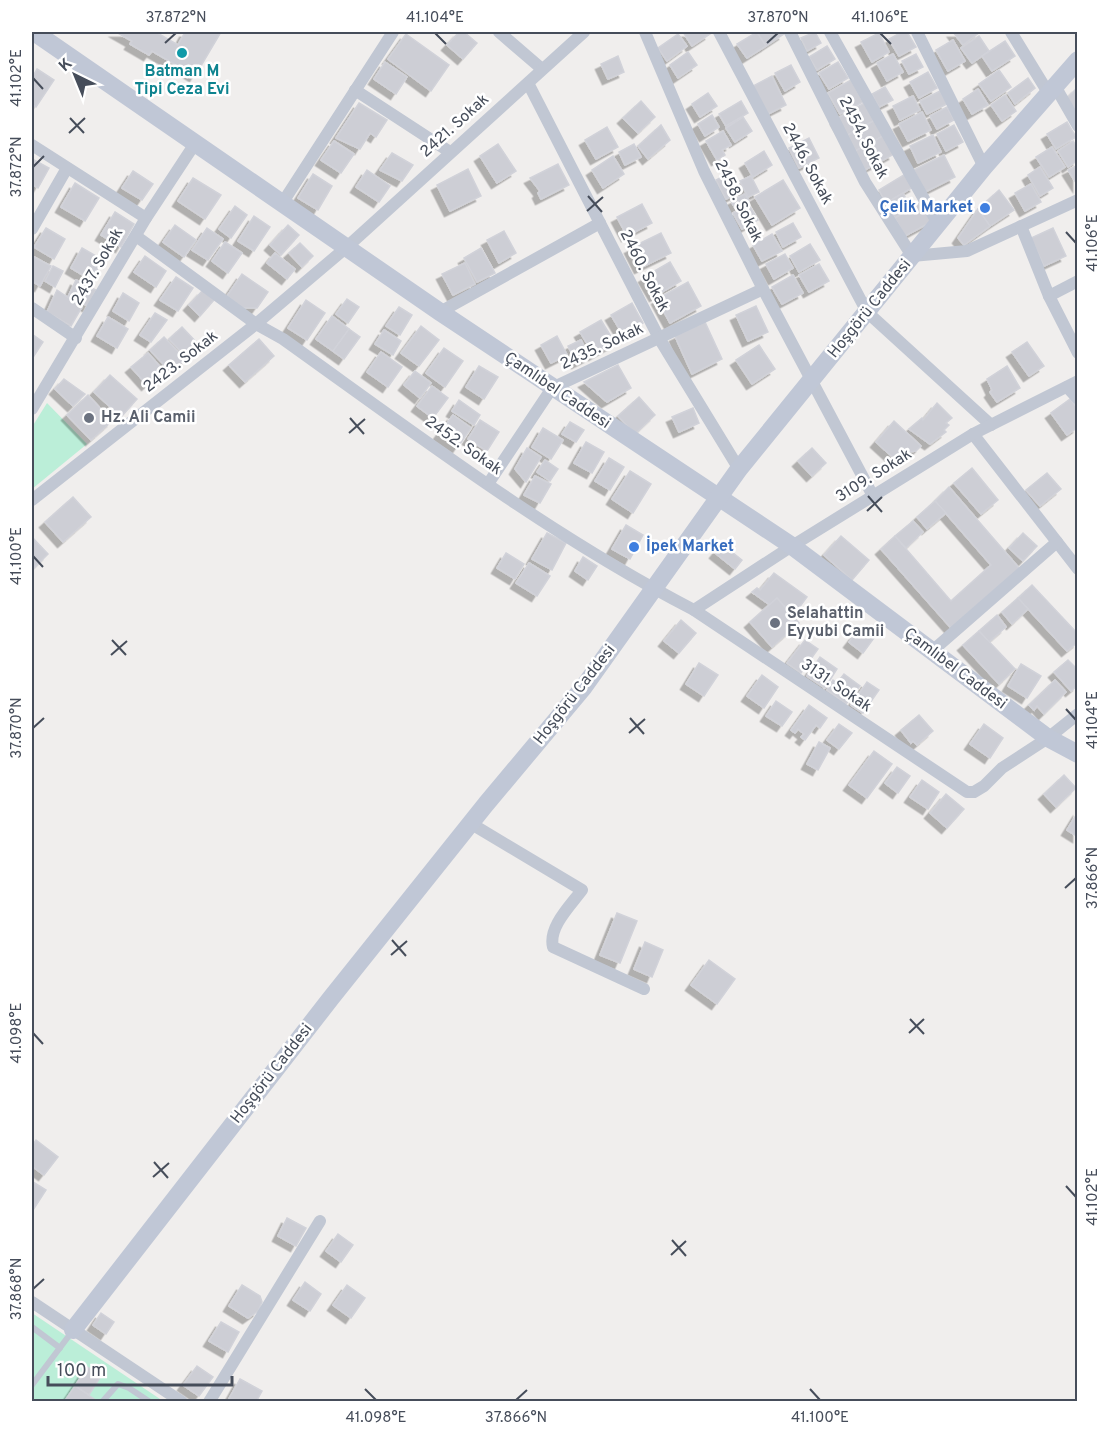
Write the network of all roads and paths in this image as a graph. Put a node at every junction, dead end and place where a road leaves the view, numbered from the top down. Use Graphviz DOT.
graph roads {
  1 [pos="34,32"];
  2 [pos="393,32"];
  3 [pos="499,32"];
  4 [pos="584,32"];
  5 [pos="645,32"];
  6 [pos="719,32"];
  7 [pos="790,32"];
  8 [pos="830,32"];
  9 [pos="917,32"];
  10 [pos="1011,32"];
  11 [pos="1077,60"];
  12 [pos="542,69"];
  13 [pos="528,83"];
  14 [pos="355,90"];
  15 [pos="1052,90"];
  16 [pos="1077,126"];
  17 [pos="196,142"];
  18 [pos="32,145"];
  19 [pos="450,152"];
  20 [pos="984,167"];
  21 [pos="67,168"];
  22 [pos="1077,200"];
  23 [pos="283,202"];
  24 [pos="146,218"];
  25 [pos="600,223"];
  26 [pos="938,224"];
  27 [pos="1021,226"];
  28 [pos="32,229"];
  29 [pos="136,236"];
  30 [pos="348,246"];
  31 [pos="912,256"];
  32 [pos="1077,281"];
  33 [pos="763,289"];
  34 [pos="1048,296"];
  35 [pos="32,308"];
  36 [pos="440,312"];
  37 [pos="867,312"];
  38 [pos="255,324"];
  39 [pos="76,338"];
  40 [pos="659,338"];
  41 [pos="1077,353"];
  42 [pos="812,381"];
  43 [pos="1072,384"];
  44 [pos="552,388"];
  45 [pos="1077,399"];
  46 [pos="32,409"];
  47 [pos="991,425"];
  48 [pos="973,434"];
  49 [pos="739,469"];
  50 [pos="488,484"];
  51 [pos="873,496"];
  52 [pos="718,498"];
  53 [pos="32,500"];
  54 [pos="1057,542"];
  55 [pos="792,546"];
  56 [pos="1077,568"];
  57 [pos="655,590"];
  58 [pos="694,610"];
  59 [pos="931,652"];
  60 [pos="1077,714"];
  61 [pos="1048,738"];
  62 [pos="1077,754"];
  63 [pos="470,823"];
  64 [pos="644,989"];
  65 [pos="320,1221"];
  66 [pos="32,1302"];
  67 [pos="32,1327"];
  68 [pos="73,1330"];
  69 [pos="60,1348"];
  70 [pos="32,1385"];
  71 [pos="102,1401"];
  72 [pos="150,1401"];
  73 [pos="182,1401"];
  74 [pos="209,1401"];
  1 -- 17 [label="street, Çamlıbel Caddesi"];
  2 -- 14 [label="street"];
  3 -- 12 [label="street"];
  4 -- 12 [label="street, 2421. Sokak"];
  5 -- 33 [label="street, 2458. Sokak"];
  6 -- 37 [label="street, 2446. Sokak"];
  7 -- 31 [label="street, 2454. Sokak"];
  8 -- 26 [label="street"];
  9 -- 20 [label="street"];
  10 -- 15 [label="street"];
  11 -- 15 [label="street, Hoşgörü Caddesi"];
  12 -- 13 [label="street, 2421. Sokak"];
  13 -- 19 [label="street, 2421. Sokak"];
  13 -- 25 [label="street, 2460. Sokak"];
  14 -- 19 [label="street"];
  14 -- 23 [label="street"];
  15 -- 16 [label="street"];
  15 -- 20 [label="street, Hoşgörü Caddesi"];
  17 -- 23 [label="street, Çamlıbel Caddesi"];
  17 -- 24 [label="street, 2437. Sokak"];
  18 -- 21 [label="street"];
  19 -- 30 [label="street, 2421. Sokak"];
  20 -- 26 [label="street, Hoşgörü Caddesi"];
  21 -- 24 [label="street"];
  21 -- 28 [label="street"];
  22 -- 27 [label="street"];
  23 -- 30 [label="street, Çamlıbel Caddesi"];
  24 -- 29 [label="street, 2437. Sokak"];
  25 -- 36 [label="street"];
  25 -- 40 [label="street, 2460. Sokak"];
  26 -- 31 [label="street, Hoşgörü Caddesi"];
  27 -- 31 [label="street"];
  27 -- 34 [label="street"];
  29 -- 38 [label="street, 2452. Sokak"];
  29 -- 39 [label="street, 2437. Sokak"];
  30 -- 36 [label="street, Çamlıbel Caddesi"];
  30 -- 38 [label="street, 2423. Sokak"];
  31 -- 37 [label="street, Hoşgörü Caddesi"];
  32 -- 34 [label="street"];
  33 -- 40 [label="street, 2435. Sokak"];
  33 -- 42 [label="street, 2458. Sokak"];
  34 -- 41 [label="street"];
  35 -- 39 [label="street"];
  36 -- 44 [label="street, Çamlıbel Caddesi"];
  37 -- 42 [label="street, Hoşgörü Caddesi"];
  37 -- 47 [label="street, 2446. Sokak"];
  38 -- 50 [label="street, 2452. Sokak"];
  38 -- 53 [label="street, 2423. Sokak"];
  39 -- 46 [label="street, 2437. Sokak"];
  40 -- 44 [label="street, 2435. Sokak"];
  40 -- 49 [label="street, 2460. Sokak"];
  42 -- 49 [label="street, Hoşgörü Caddesi"];
  42 -- 51 [label="street, 2458. Sokak"];
  43 -- 45 [label="street"];
  43 -- 47 [label="street, 3109. Sokak"];
  44 -- 50 [label="street"];
  44 -- 52 [label="street, Çamlıbel Caddesi"];
  47 -- 48 [label="street, 3109. Sokak"];
  48 -- 51 [label="street, 3109. Sokak"];
  48 -- 54 [label="street"];
  49 -- 52 [label="street, Hoşgörü Caddesi"];
  50 -- 57 [label="street, 2452. Sokak"];
  51 -- 55 [label="street, 3109. Sokak"];
  52 -- 55 [label="street, Çamlıbel Caddesi"];
  52 -- 57 [label="street, Hoşgörü Caddesi"];
  54 -- 56 [label="street"];
  54 -- 59 [label="street"];
  55 -- 58 [label="street, 3109. Sokak"];
  55 -- 59 [label="street, Çamlıbel Caddesi"];
  57 -- 58 [label="street, 3131. Sokak"];
  57 -- 63 [label="street, Hoşgörü Caddesi"];
  58 -- 61 [label="street, 3131. Sokak"];
  59 -- 61 [label="street, Çamlıbel Caddesi"];
  60 -- 61 [label="street"];
  61 -- 62 [label="street, Çamlıbel Caddesi"];
  63 -- 64 [label="street"];
  63 -- 68 [label="street, Hoşgörü Caddesi"];
  65 -- 74 [label="street"];
  66 -- 68 [label="street"];
  67 -- 69 [label="lane"];
  68 -- 69 [label="lane"];
  68 -- 73 [label="street"];
  69 -- 70 [label="lane"];
  71 -- 72 [label="lane"];
}
